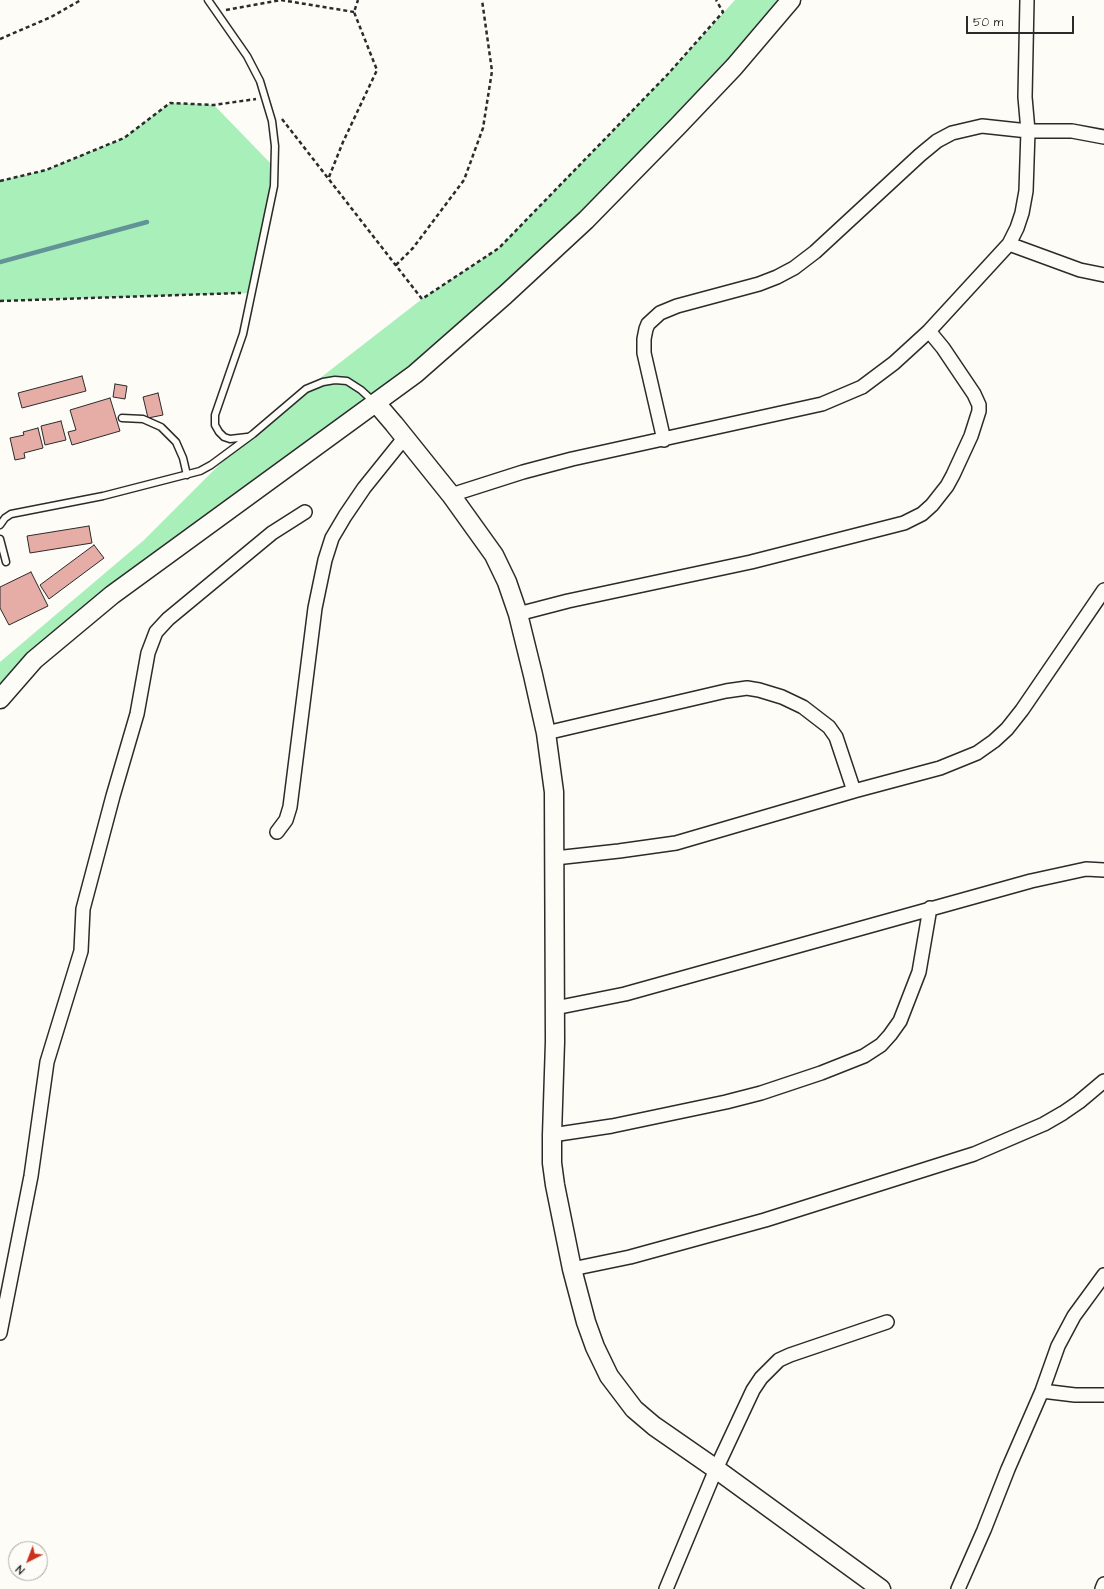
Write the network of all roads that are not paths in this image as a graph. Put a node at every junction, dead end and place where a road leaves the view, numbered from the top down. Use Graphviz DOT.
graph roads {
  1 [pos="208,0"];
  2 [pos="791,0"];
  3 [pos="1027,0"];
  4 [pos="1028,131"];
  5 [pos="1104,137"];
  6 [pos="1009,244"];
  7 [pos="1104,275"];
  8 [pos="929,331"];
  9 [pos="376,403"];
  10 [pos="122,418"];
  11 [pos="247,437"];
  12 [pos="405,437"];
  13 [pos="664,440"];
  14 [pos="187,475"];
  15 [pos="451,495"];
  16 [pos="305,512"];
  17 [pos="0,525"];
  18 [pos="0,539"];
  19 [pos="6,562"];
  20 [pos="1104,590"];
  21 [pos="518,614"];
  22 [pos="0,699"];
  23 [pos="546,733"];
  24 [pos="854,791"];
  25 [pos="277,832"];
  26 [pos="555,858"];
  27 [pos="1104,870"];
  28 [pos="930,908"];
  29 [pos="555,1008"];
  30 [pos="1104,1081"];
  31 [pos="552,1135"];
  32 [pos="572,1269"];
  33 [pos="1104,1275"];
  34 [pos="887,1322"];
  35 [pos="0,1333"];
  36 [pos="1042,1390"];
  37 [pos="1104,1395"];
  38 [pos="716,1469"];
  39 [pos="1104,1584"];
  40 [pos="666,1589"];
  41 [pos="882,1589"];
  42 [pos="958,1589"];
  43 [pos="1102,1589"];
  1 -- 11 [label="lane"];
  2 -- 9 [label="street"];
  3 -- 4 [label="street"];
  4 -- 5 [label="street"];
  4 -- 6 [label="street"];
  4 -- 13 [label="street"];
  6 -- 7 [label="street"];
  6 -- 8 [label="street"];
  8 -- 13 [label="street"];
  8 -- 21 [label="street"];
  9 -- 11 [label="lane"];
  9 -- 12 [label="street"];
  9 -- 22 [label="street"];
  10 -- 14 [label="lane"];
  11 -- 14 [label="lane"];
  12 -- 15 [label="street"];
  12 -- 25 [label="street"];
  13 -- 15 [label="street"];
  14 -- 17 [label="lane"];
  15 -- 21 [label="street"];
  16 -- 35 [label="street"];
  18 -- 19 [label="lane"];
  20 -- 24 [label="street"];
  21 -- 23 [label="street"];
  23 -- 24 [label="street"];
  23 -- 26 [label="street"];
  24 -- 26 [label="street"];
  26 -- 29 [label="street"];
  27 -- 28 [label="street"];
  28 -- 29 [label="street"];
  28 -- 31 [label="street"];
  29 -- 31 [label="street"];
  30 -- 32 [label="street"];
  31 -- 32 [label="street"];
  32 -- 38 [label="street"];
  33 -- 36 [label="street"];
  34 -- 38 [label="street"];
  36 -- 37 [label="street"];
  36 -- 42 [label="street"];
  38 -- 40 [label="street"];
  38 -- 41 [label="street"];
  39 -- 43 [label="street"];
}
